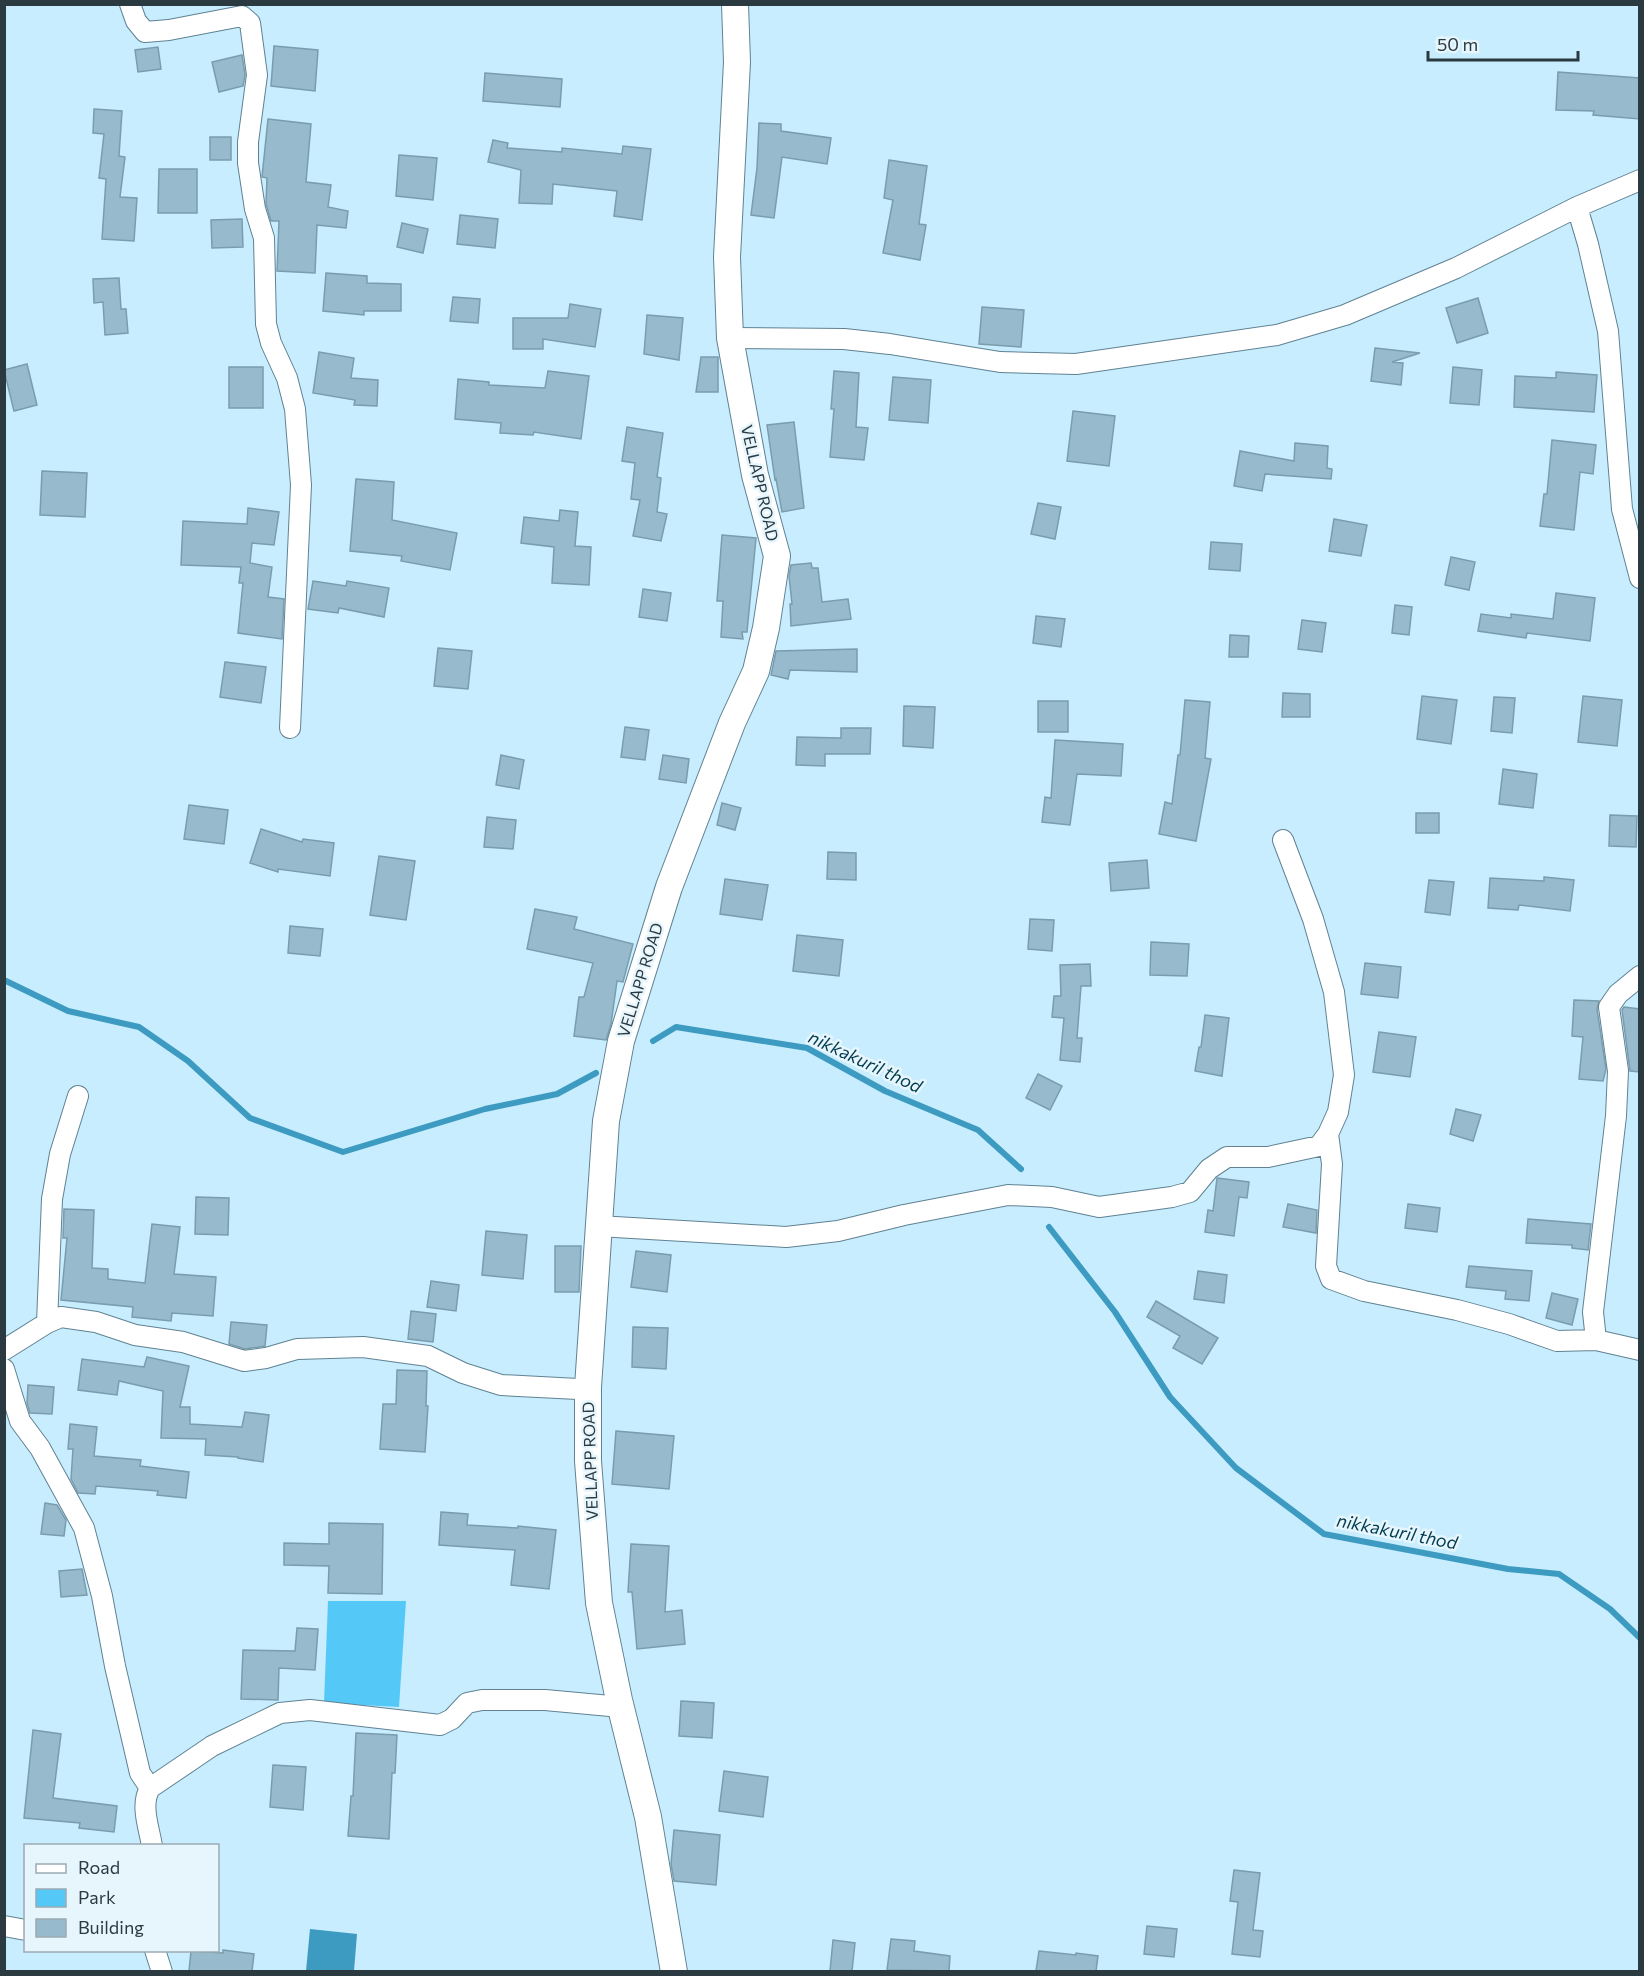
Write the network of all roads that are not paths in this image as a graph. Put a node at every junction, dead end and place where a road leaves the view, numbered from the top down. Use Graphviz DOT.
graph roads {
  1 [pos="130,4"];
  2 [pos="735,4"];
  3 [pos="1640,180"];
  4 [pos="1577,207"];
  5 [pos="730,338"];
  6 [pos="1640,578"];
  7 [pos="290,728"];
  8 [pos="1283,840"];
  9 [pos="1640,976"];
  10 [pos="78,1096"];
  11 [pos="1328,1134"];
  12 [pos="598,1226"];
  13 [pos="47,1323"];
  14 [pos="1596,1340"];
  15 [pos="4,1350"];
  16 [pos="1640,1350"];
  17 [pos="4,1369"];
  18 [pos="588,1387"];
  19 [pos="621,1707"];
  20 [pos="150,1788"];
  21 [pos="152,1844"];
  22 [pos="4,1926"];
  23 [pos="24,1930"];
  24 [pos="156,1952"];
  25 [pos="162,1971"];
  26 [pos="674,1971"];
  1 -- 7 [label="street"];
  2 -- 5 [label="main road, VELLAPP ROAD"];
  3 -- 4 [label="street"];
  4 -- 5 [label="street"];
  4 -- 6 [label="street"];
  5 -- 12 [label="main road, VELLAPP ROAD"];
  8 -- 11 [label="street"];
  9 -- 14 [label="street"];
  10 -- 13 [label="street"];
  11 -- 12 [label="street"];
  11 -- 14 [label="street"];
  12 -- 18 [label="main road, VELLAPP ROAD"];
  13 -- 15 [label="street"];
  13 -- 18 [label="street"];
  14 -- 16 [label="street"];
  17 -- 20 [label="street"];
  18 -- 19 [label="main road, VELLAPP ROAD"];
  19 -- 20 [label="street"];
  19 -- 26 [label="main road, VELLAPP ROAD"];
  20 -- 21 [label="street"];
  22 -- 23 [label="street"];
  24 -- 25 [label="street"];
}
